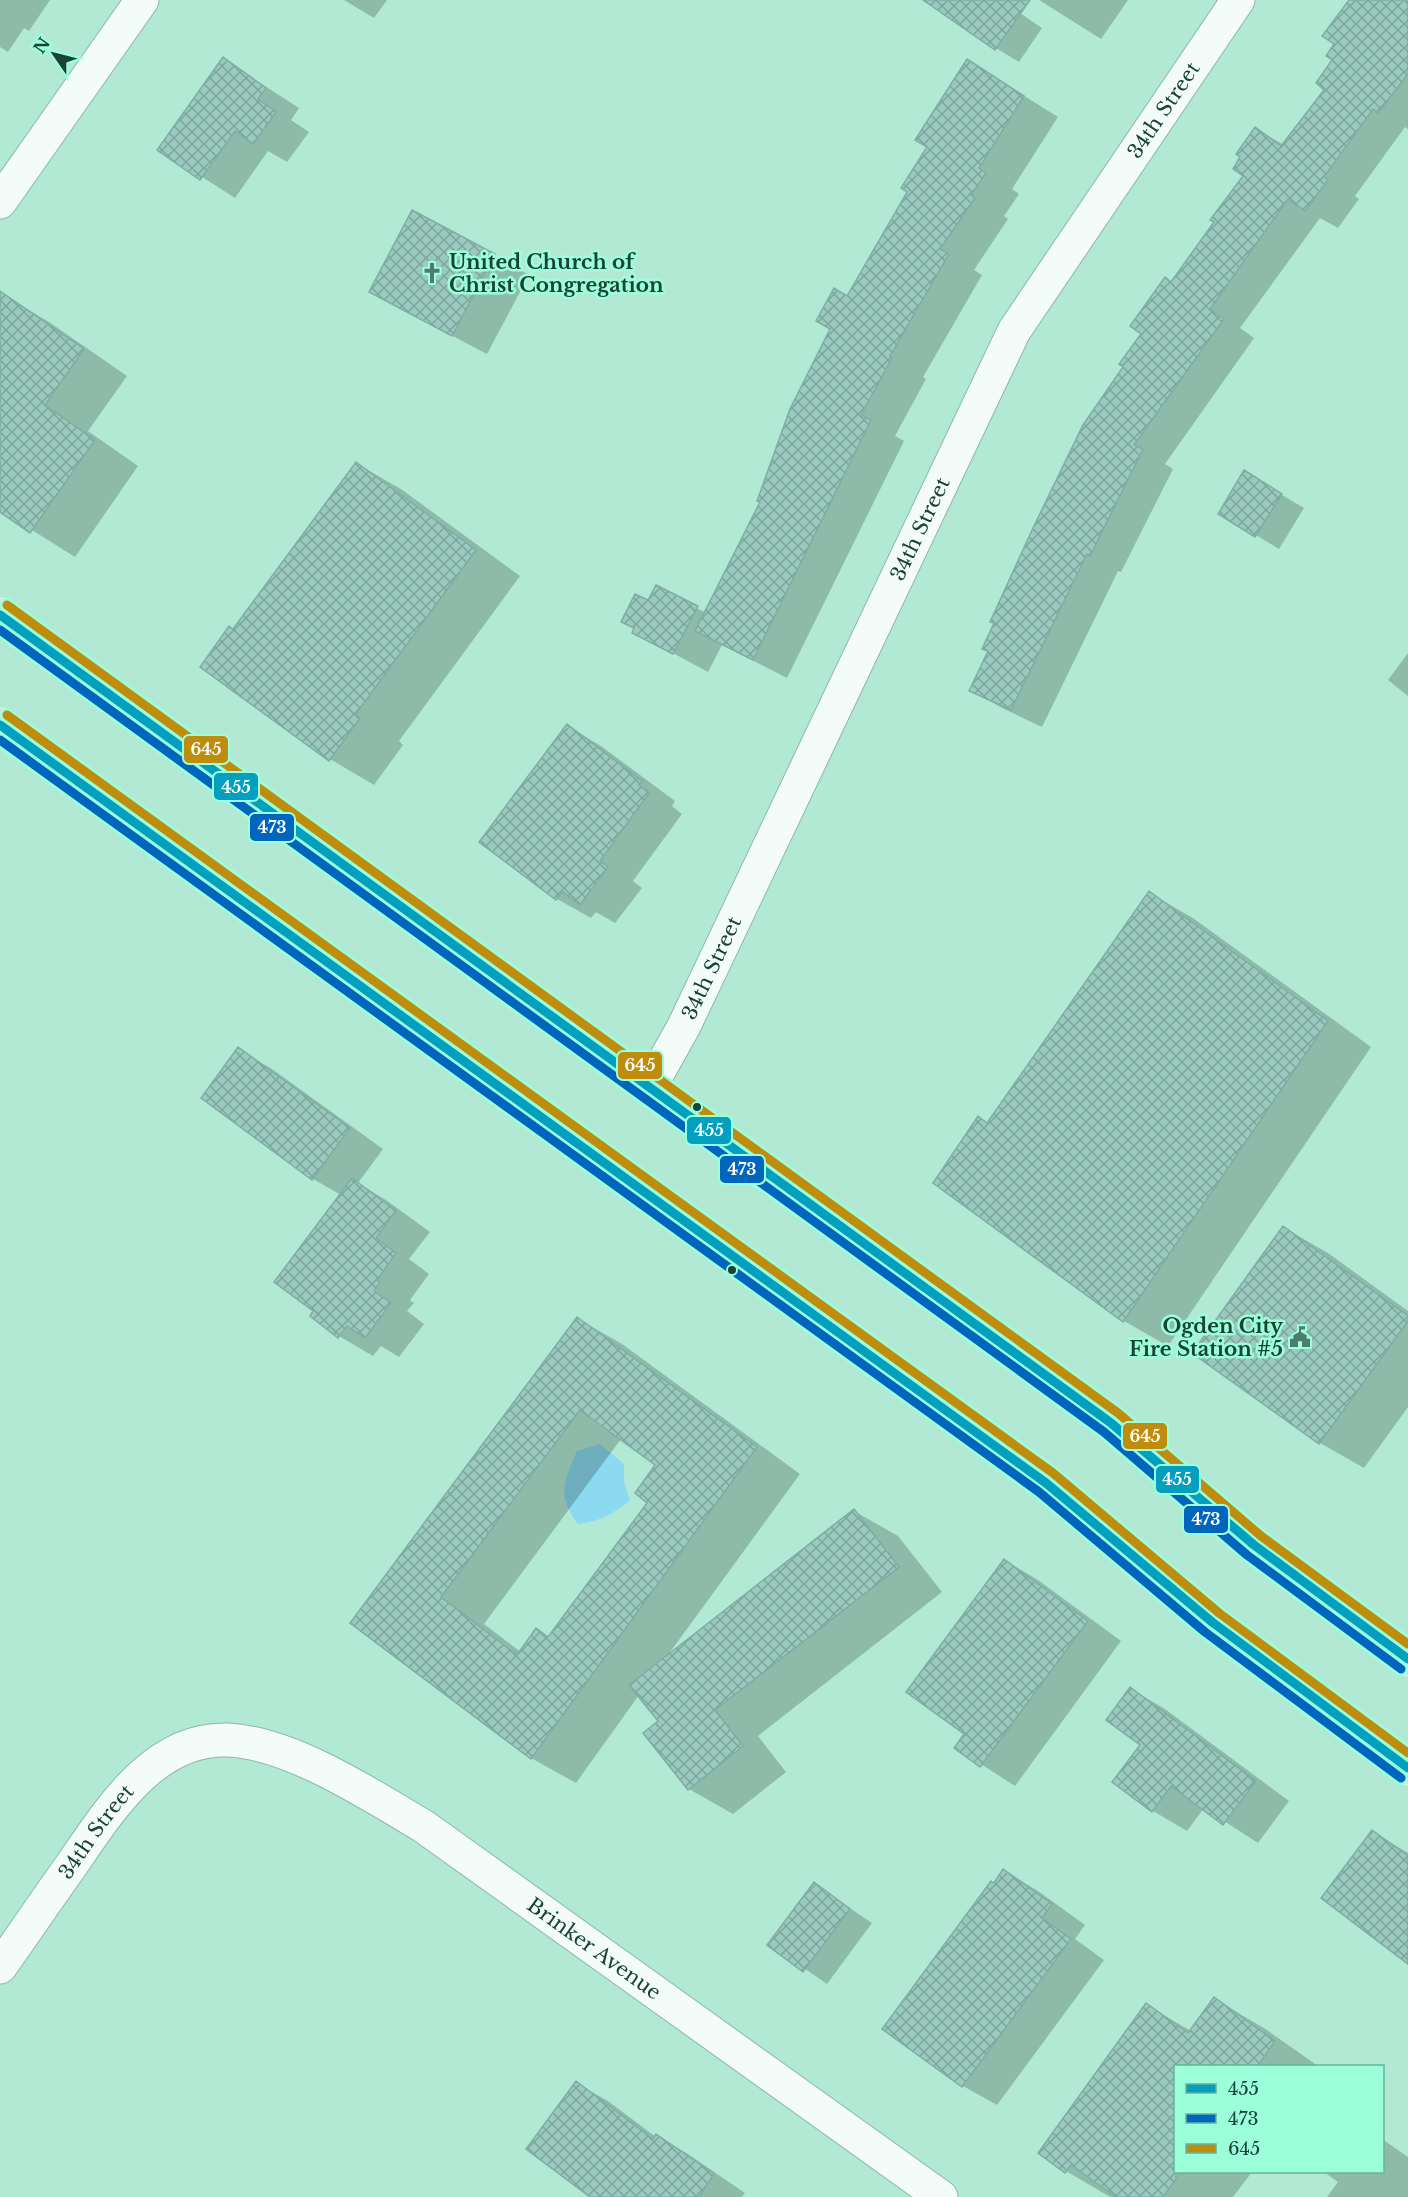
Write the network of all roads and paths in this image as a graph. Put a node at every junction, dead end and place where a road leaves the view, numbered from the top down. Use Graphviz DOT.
graph roads {
  1 [pos="142,0"];
  2 [pos="1238,0"];
  3 [pos="0,202"];
  4 [pos="0,615"];
  5 [pos="0,725"];
  6 [pos="650,1087"];
  7 [pos="1408,1659"];
  8 [pos="227,1740"];
  9 [pos="1408,1768"];
  10 [pos="0,1967"];
  11 [pos="941,2197"];
  1 -- 3 [label="street"];
  2 -- 6 [label="street, 34th Street"];
  4 -- 6 [label="main road"];
  5 -- 9 [label="main road"];
  6 -- 7 [label="main road"];
  8 -- 10 [label="street, 34th Street"];
  8 -- 11 [label="street, Brinker Avenue"];
}
